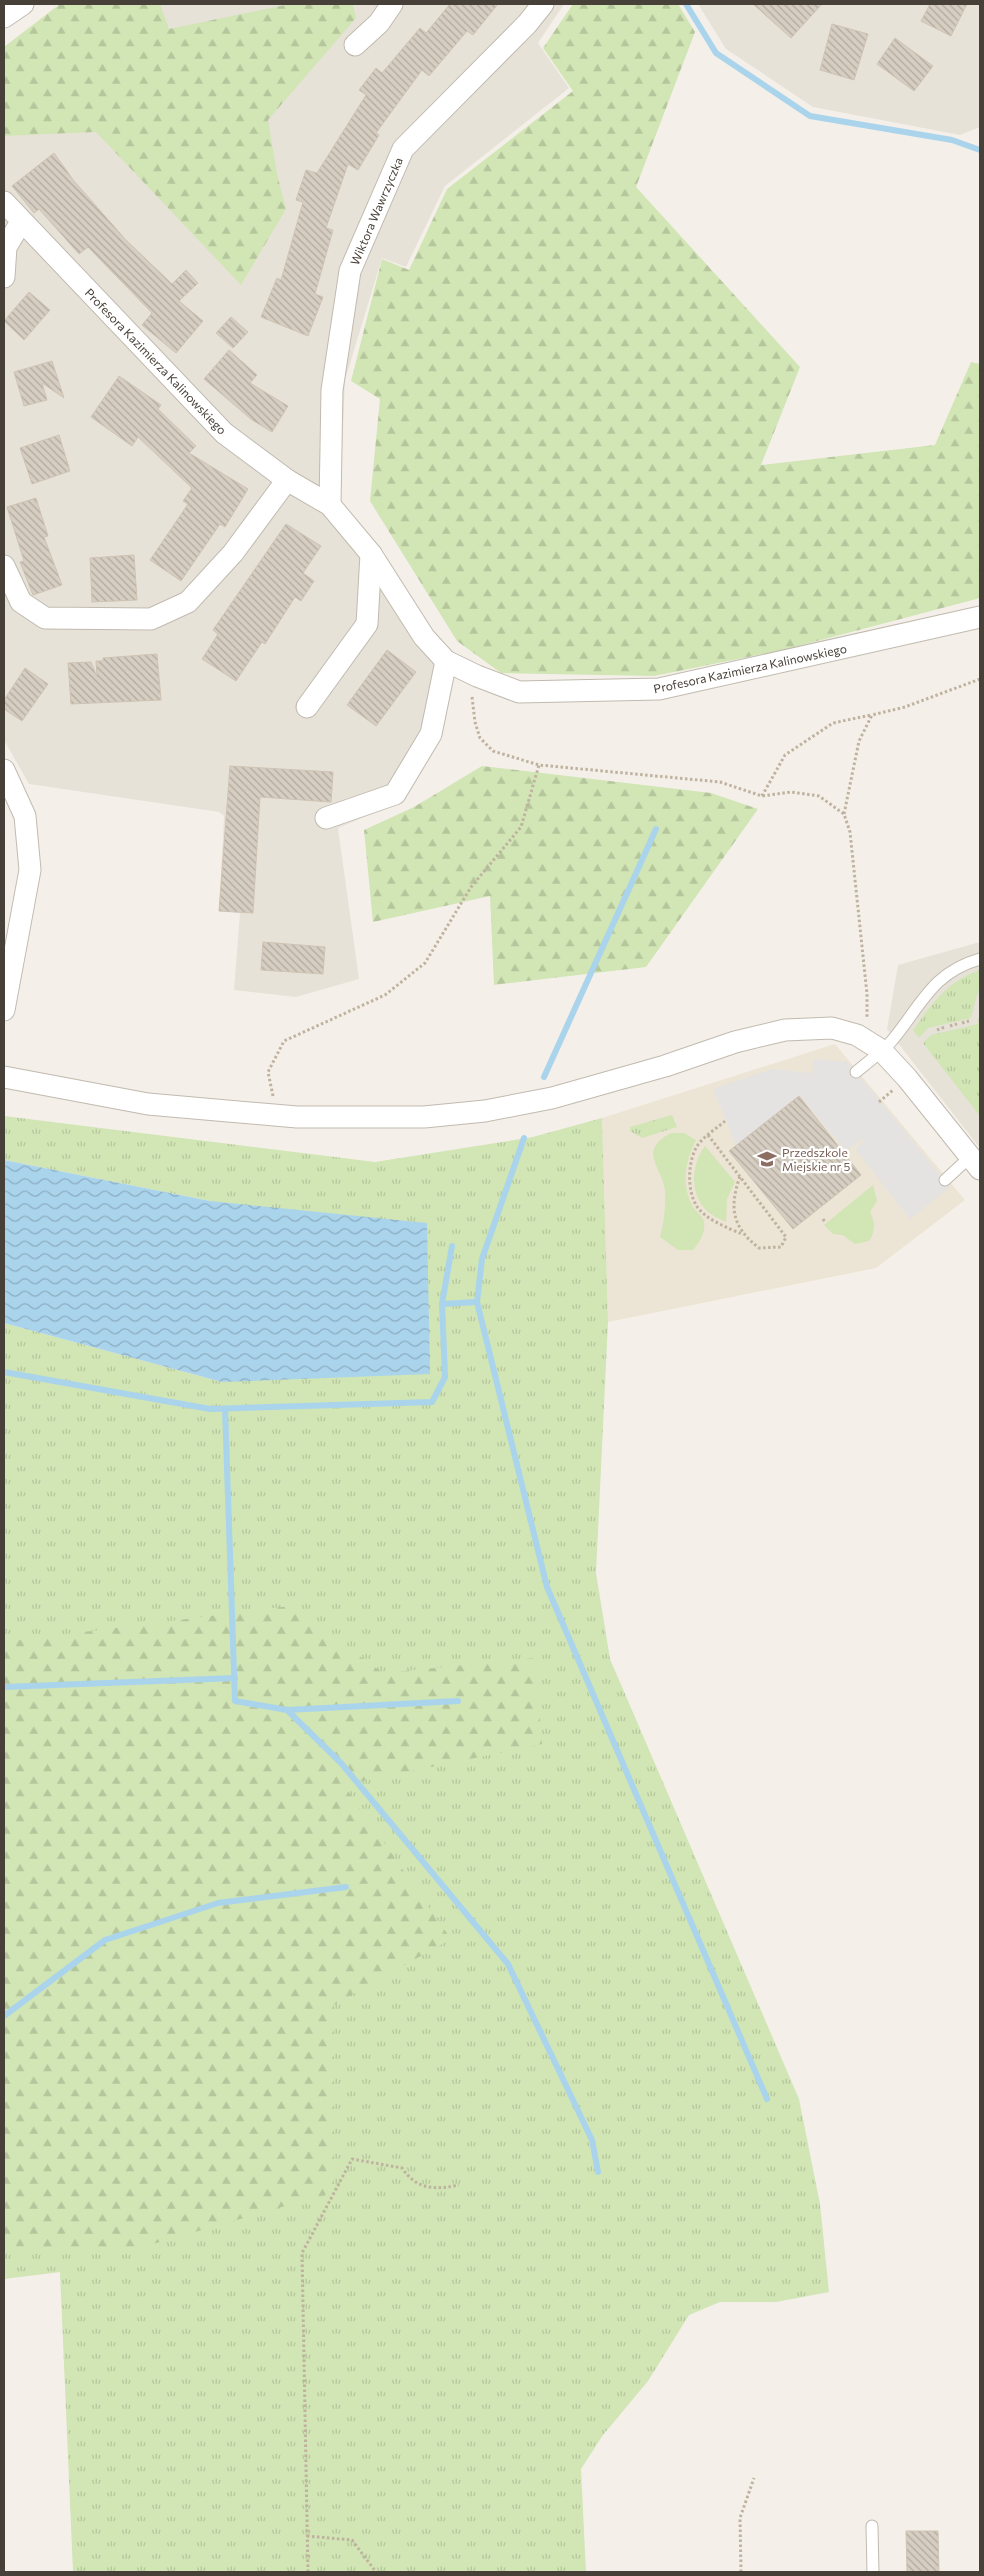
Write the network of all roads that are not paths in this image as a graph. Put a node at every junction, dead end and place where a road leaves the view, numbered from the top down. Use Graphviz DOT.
graph roads {
  1 [pos="23,4"];
  2 [pos="392,4"];
  3 [pos="543,4"];
  4 [pos="4,17"];
  5 [pos="355,45"];
  6 [pos="4,202"];
  7 [pos="21,222"];
  8 [pos="4,278"];
  9 [pos="287,480"];
  10 [pos="330,505"];
  11 [pos="370,554"];
  12 [pos="4,566"];
  13 [pos="980,617"];
  14 [pos="446,660"];
  15 [pos="308,707"];
  16 [pos="4,770"];
  17 [pos="326,818"];
  18 [pos="980,959"];
  19 [pos="4,1010"];
  20 [pos="881,1050"];
  21 [pos="856,1072"];
  22 [pos="4,1077"];
  23 [pos="975,1163"];
  24 [pos="945,1180"];
  25 [pos="872,2526"];
  26 [pos="873,2572"];
  1 -- 4 [label="street"];
  2 -- 5 [label="street"];
  3 -- 10 [label="street, Wiktora Wawrzyczka"];
  6 -- 7 [label="street, Profesora Kazimierza Kalinowskiego"];
  7 -- 8 [label="street"];
  7 -- 9 [label="street, Profesora Kazimierza Kalinowskiego"];
  9 -- 10 [label="street, Profesora Kazimierza Kalinowskiego"];
  9 -- 12 [label="street"];
  10 -- 11 [label="street, Profesora Kazimierza Kalinowskiego"];
  11 -- 14 [label="street, Profesora Kazimierza Kalinowskiego"];
  11 -- 15 [label="street"];
  13 -- 14 [label="street, Profesora Kazimierza Kalinowskiego"];
  14 -- 17 [label="street"];
  16 -- 19 [label="street"];
  18 -- 20 [label="lane"];
  20 -- 21 [label="lane"];
  20 -- 22 [label="street"];
  20 -- 23 [label="street"];
  23 -- 24 [label="lane"];
  25 -- 26 [label="lane"];
}
